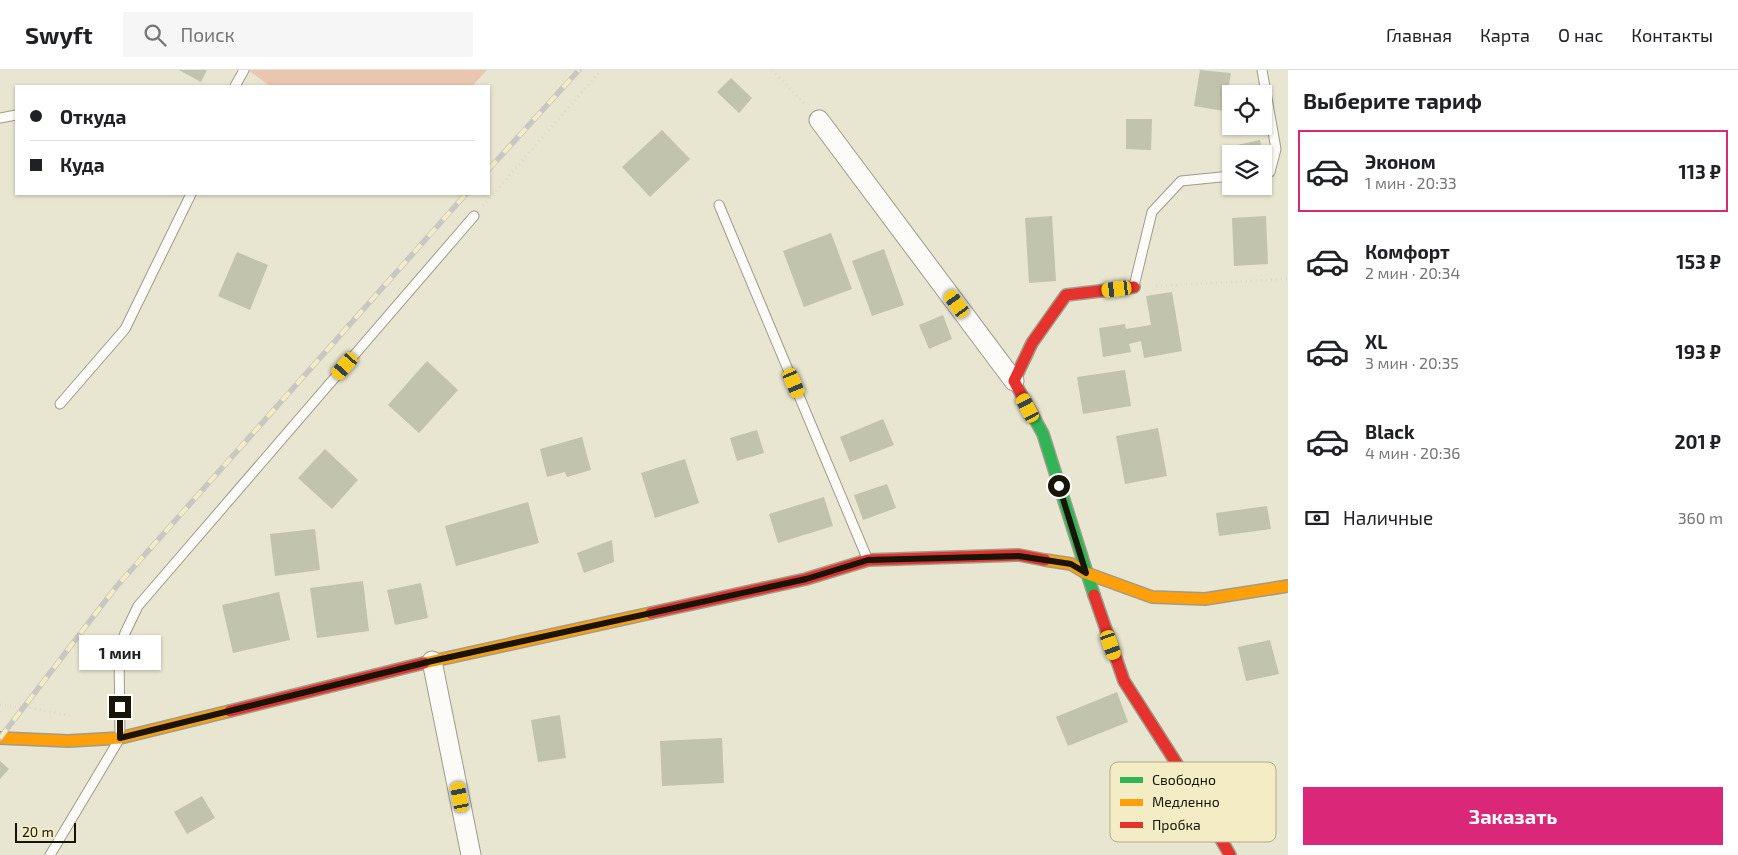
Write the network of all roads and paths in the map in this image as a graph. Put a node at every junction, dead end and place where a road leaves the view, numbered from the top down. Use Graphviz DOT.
graph roads {
  1 [pos="244,70"];
  2 [pos="601,70"];
  3 [pos="772,70"];
  4 [pos="1262,70"];
  5 [pos="236,85"];
  6 [pos="15,115"];
  7 [pos="0,118"];
  8 [pos="819,120"];
  9 [pos="1272,164"];
  10 [pos="1222,177"];
  11 [pos="191,195"];
  12 [pos="719,205"];
  13 [pos="474,216"];
  14 [pos="1288,279"];
  15 [pos="1134,286"];
  16 [pos="1014,381"];
  17 [pos="60,404"];
  18 [pos="868,560"];
  19 [pos="1086,573"];
  20 [pos="1288,586"];
  21 [pos="432,661"];
  22 [pos="0,738"];
  23 [pos="120,738"];
  24 [pos="1176,762"];
  25 [pos="1223,842"];
  26 [pos="50,855"];
  27 [pos="471,855"];
  28 [pos="1230,855"];
  1 -- 5 [label="lane"];
  2 -- 13 [label="path"];
  3 -- 8 [label="path"];
  4 -- 9 [label="lane"];
  6 -- 7 [label="lane"];
  8 -- 16 [label="street"];
  10 -- 15 [label="lane"];
  11 -- 17 [label="lane"];
  12 -- 18 [label="lane"];
  13 -- 23 [label="lane"];
  14 -- 15 [label="path"];
  15 -- 16 [label="street"];
  16 -- 19 [label="street"];
  18 -- 19 [label="street"];
  18 -- 21 [label="street"];
  19 -- 20 [label="street"];
  19 -- 24 [label="street"];
  21 -- 23 [label="street"];
  21 -- 27 [label="street"];
  22 -- 23 [label="street"];
  23 -- 26 [label="lane"];
  25 -- 28 [label="street"];
}
